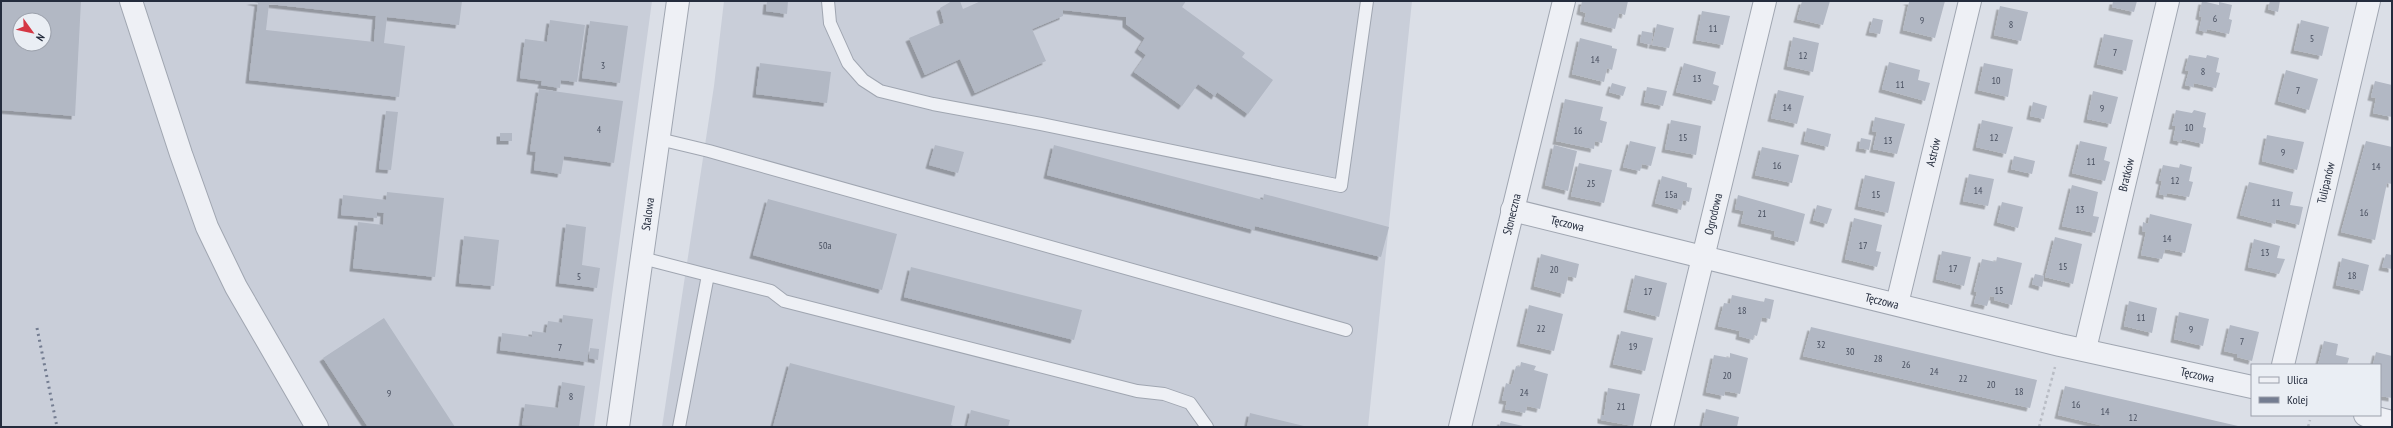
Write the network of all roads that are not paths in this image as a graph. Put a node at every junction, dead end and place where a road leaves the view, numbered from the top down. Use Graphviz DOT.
graph roads {
  1 [pos="131,1"];
  2 [pos="678,1"];
  3 [pos="828,1"];
  4 [pos="1367,1"];
  5 [pos="1564,1"];
  6 [pos="1765,1"];
  7 [pos="1970,1"];
  8 [pos="2168,1"];
  9 [pos="2369,1"];
  10 [pos="659,139"];
  11 [pos="1512,210"];
  12 [pos="1702,256"];
  13 [pos="642,258"];
  14 [pos="708,275"];
  15 [pos="1897,304"];
  16 [pos="1346,330"];
  17 [pos="2085,349"];
  18 [pos="2283,364"];
  19 [pos="2251,388"];
  20 [pos="2369,416"];
  21 [pos="2392,422"];
  22 [pos="317,427"];
  23 [pos="618,427"];
  24 [pos="679,427"];
  25 [pos="1207,427"];
  26 [pos="1460,427"];
  27 [pos="1662,427"];
  1 -- 22 [label="street"];
  2 -- 10 [label="street, Stalowa"];
  3 -- 4 [label="lane"];
  5 -- 11 [label="street, Słoneczna"];
  6 -- 12 [label="street, Ogrodowa"];
  7 -- 15 [label="street, Astrów"];
  8 -- 17 [label="street, Bratków"];
  9 -- 18 [label="street, Tulipanów"];
  10 -- 13 [label="street, Stalowa"];
  10 -- 16 [label="lane"];
  11 -- 12 [label="street, Tęczowa"];
  11 -- 26 [label="street, Słoneczna"];
  12 -- 15 [label="street, Tęczowa"];
  12 -- 27 [label="street, Ogrodowa"];
  13 -- 14 [label="lane"];
  13 -- 23 [label="street, Stalowa"];
  14 -- 24 [label="lane"];
  14 -- 25 [label="lane"];
  15 -- 17 [label="street, Tęczowa"];
  17 -- 19 [label="street, Tęczowa"];
  20 -- 21 [label="street"];
}
